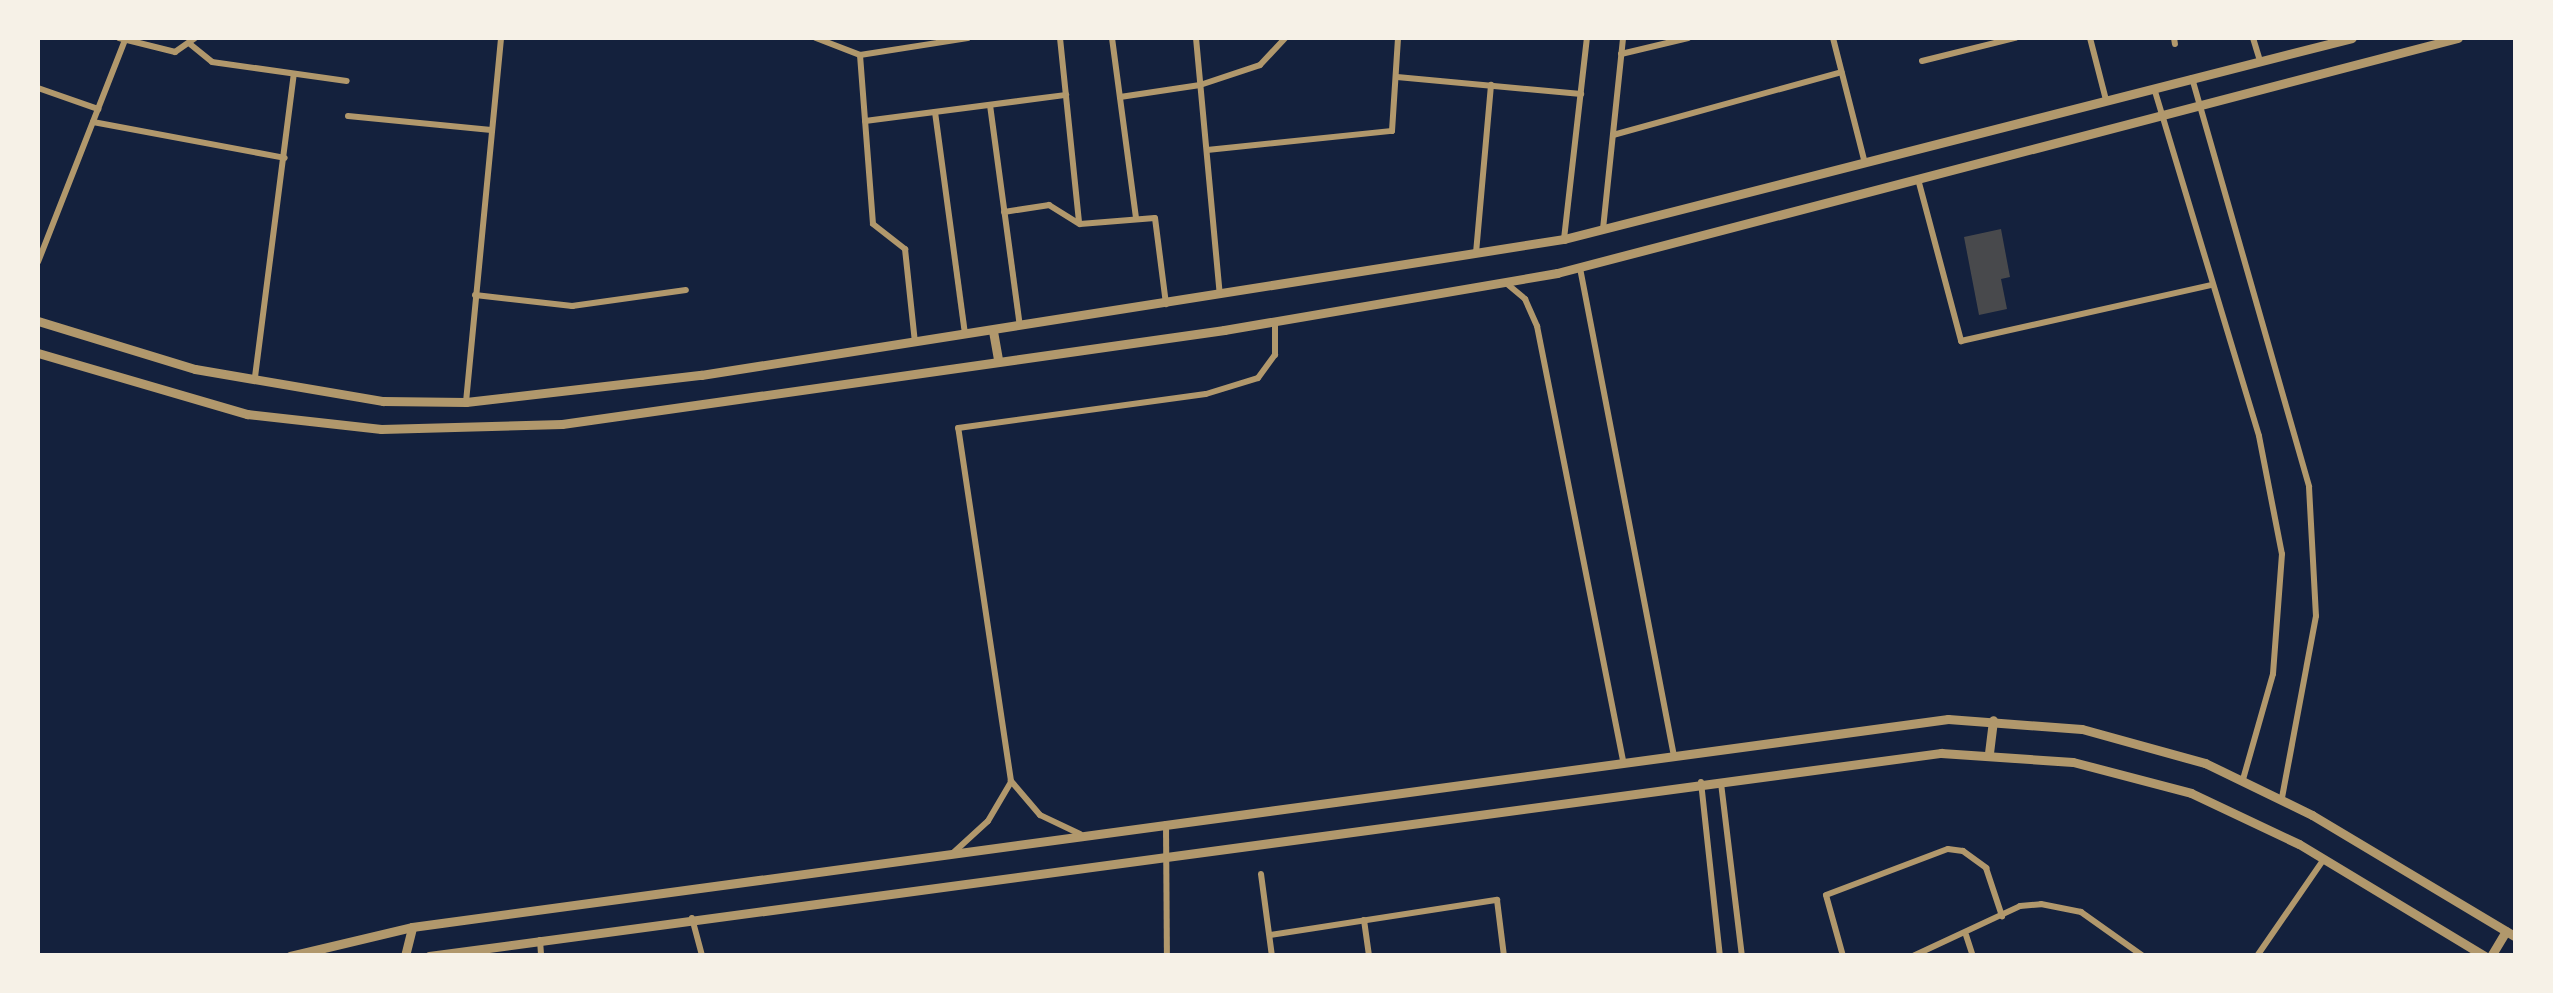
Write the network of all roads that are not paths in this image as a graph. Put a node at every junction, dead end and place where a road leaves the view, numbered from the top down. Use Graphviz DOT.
graph roads {
  1 [pos="122,38"];
  2 [pos="500,38"];
  3 [pos="816,38"];
  4 [pos="968,38"];
  5 [pos="1060,38"];
  6 [pos="1112,38"];
  7 [pos="1196,38"];
  8 [pos="1286,38"];
  9 [pos="1398,38"];
  10 [pos="1587,38"];
  11 [pos="1623,38"];
  12 [pos="1688,38"];
  13 [pos="1832,38"];
  14 [pos="2016,38"];
  15 [pos="2090,38"];
  16 [pos="2253,38"];
  17 [pos="2352,38"];
  18 [pos="2458,38"];
  19 [pos="193,41"];
  20 [pos="860,54"];
  21 [pos="1621,54"];
  22 [pos="1922,61"];
  23 [pos="2260,61"];
  24 [pos="1842,72"];
  25 [pos="294,74"];
  26 [pos="1397,77"];
  27 [pos="2192,78"];
  28 [pos="347,81"];
  29 [pos="1200,85"];
  30 [pos="1491,85"];
  31 [pos="38,88"];
  32 [pos="2154,88"];
  33 [pos="1066,94"];
  34 [pos="1581,94"];
  35 [pos="1120,97"];
  36 [pos="2106,100"];
  37 [pos="990,104"];
  38 [pos="2200,106"];
  39 [pos="98,109"];
  40 [pos="935,112"];
  41 [pos="348,116"];
  42 [pos="2162,116"];
  43 [pos="865,121"];
  44 [pos="93,122"];
  45 [pos="492,130"];
  46 [pos="1613,135"];
  47 [pos="1206,150"];
  48 [pos="285,158"];
  49 [pos="1864,160"];
  50 [pos="1918,180"];
  51 [pos="1004,212"];
  52 [pos="1136,218"];
  53 [pos="1080,224"];
  54 [pos="1603,229"];
  55 [pos="1564,238"];
  56 [pos="1476,254"];
  57 [pos="38,262"];
  58 [pos="1580,268"];
  59 [pos="1505,282"];
  60 [pos="2212,285"];
  61 [pos="686,290"];
  62 [pos="476,294"];
  63 [pos="1220,296"];
  64 [pos="1166,306"];
  65 [pos="38,321"];
  66 [pos="1274,321"];
  67 [pos="1020,327"];
  68 [pos="993,331"];
  69 [pos="965,335"];
  70 [pos="915,342"];
  71 [pos="38,353"];
  72 [pos="998,359"];
  73 [pos="255,377"];
  74 [pos="466,402"];
  75 [pos="1992,720"];
  76 [pos="1990,753"];
  77 [pos="1674,754"];
  78 [pos="1623,761"];
  79 [pos="1720,779"];
  80 [pos="2243,779"];
  81 [pos="1011,781"];
  82 [pos="1700,781"];
  83 [pos="2282,798"];
  84 [pos="1166,823"];
  85 [pos="1080,834"];
  86 [pos="953,853"];
  87 [pos="1168,853"];
  88 [pos="2324,858"];
  89 [pos="1261,874"];
  90 [pos="2002,916"];
  91 [pos="692,918"];
  92 [pos="1364,920"];
  93 [pos="412,928"];
  94 [pos="1270,934"];
  95 [pos="2511,934"];
  96 [pos="1966,935"];
  97 [pos="540,939"];
  98 [pos="290,956"];
  99 [pos="405,956"];
  100 [pos="429,956"];
  101 [pos="541,956"];
  102 [pos="702,956"];
  103 [pos="1167,956"];
  104 [pos="1272,956"];
  105 [pos="1369,956"];
  106 [pos="1504,956"];
  107 [pos="1720,956"];
  108 [pos="1742,956"];
  109 [pos="1842,956"];
  110 [pos="1913,956"];
  111 [pos="1974,956"];
  112 [pos="2143,956"];
  113 [pos="2257,956"];
  114 [pos="2488,956"];
  1 -- 19 [label="street"];
  1 -- 39 [label="street"];
  2 -- 45 [label="street"];
  3 -- 20 [label="street"];
  4 -- 20 [label="street"];
  5 -- 33 [label="street"];
  6 -- 35 [label="street"];
  7 -- 29 [label="street"];
  8 -- 29 [label="street"];
  9 -- 26 [label="street"];
  10 -- 34 [label="street"];
  11 -- 21 [label="street"];
  12 -- 21 [label="street"];
  13 -- 24 [label="street"];
  14 -- 22 [label="street"];
  15 -- 36 [label="street"];
  16 -- 23 [label="street"];
  17 -- 23 [label="street"];
  18 -- 38 [label="street"];
  19 -- 25 [label="street"];
  20 -- 43 [label="street"];
  21 -- 46 [label="street"];
  23 -- 27 [label="street"];
  24 -- 46 [label="street"];
  24 -- 49 [label="street"];
  25 -- 28 [label="street"];
  25 -- 48 [label="street"];
  26 -- 30 [label="street"];
  26 -- 47 [label="street"];
  27 -- 32 [label="street"];
  27 -- 38 [label="street"];
  29 -- 35 [label="street"];
  29 -- 47 [label="street"];
  30 -- 34 [label="street"];
  30 -- 56 [label="street"];
  31 -- 39 [label="street"];
  32 -- 36 [label="street"];
  32 -- 42 [label="street"];
  33 -- 37 [label="street"];
  33 -- 53 [label="street"];
  34 -- 55 [label="street"];
  35 -- 52 [label="street"];
  36 -- 49 [label="street"];
  37 -- 40 [label="street"];
  37 -- 51 [label="street"];
  38 -- 42 [label="street"];
  38 -- 83 [label="street"];
  39 -- 44 [label="street"];
  40 -- 43 [label="street"];
  40 -- 69 [label="street"];
  41 -- 45 [label="street"];
  42 -- 50 [label="street"];
  42 -- 60 [label="street"];
  43 -- 70 [label="street"];
  44 -- 48 [label="street"];
  44 -- 57 [label="street"];
  45 -- 62 [label="street"];
  46 -- 54 [label="street"];
  47 -- 63 [label="street"];
  48 -- 73 [label="street"];
  49 -- 54 [label="street"];
  50 -- 58 [label="street"];
  50 -- 60 [label="street"];
  51 -- 53 [label="street"];
  51 -- 67 [label="street"];
  52 -- 53 [label="street"];
  52 -- 64 [label="street"];
  54 -- 55 [label="street"];
  55 -- 56 [label="street"];
  56 -- 63 [label="street"];
  58 -- 59 [label="street"];
  58 -- 77 [label="street"];
  59 -- 66 [label="street"];
  59 -- 78 [label="street"];
  60 -- 80 [label="street"];
  61 -- 62 [label="street"];
  62 -- 74 [label="street"];
  63 -- 64 [label="street"];
  64 -- 67 [label="street"];
  65 -- 73 [label="street"];
  66 -- 72 [label="street"];
  66 -- 81 [label="street"];
  67 -- 68 [label="street"];
  68 -- 69 [label="street"];
  68 -- 72 [label="street"];
  69 -- 70 [label="street"];
  70 -- 74 [label="street"];
  71 -- 72 [label="street"];
  73 -- 74 [label="street"];
  75 -- 76 [label="street"];
  75 -- 77 [label="street"];
  75 -- 80 [label="street"];
  76 -- 79 [label="street"];
  76 -- 88 [label="street"];
  77 -- 78 [label="street"];
  78 -- 84 [label="street"];
  79 -- 82 [label="street"];
  79 -- 108 [label="street"];
  80 -- 83 [label="street"];
  81 -- 85 [label="street"];
  81 -- 86 [label="street"];
  82 -- 87 [label="street"];
  82 -- 107 [label="street"];
  83 -- 95 [label="street"];
  84 -- 85 [label="street"];
  84 -- 87 [label="street"];
  85 -- 86 [label="street"];
  86 -- 93 [label="street"];
  87 -- 91 [label="street"];
  87 -- 103 [label="street"];
  88 -- 113 [label="street"];
  88 -- 114 [label="street"];
  89 -- 94 [label="street"];
  90 -- 96 [label="street"];
  90 -- 109 [label="street"];
  90 -- 112 [label="street"];
  91 -- 97 [label="street"];
  91 -- 102 [label="street"];
  92 -- 94 [label="street"];
  92 -- 105 [label="street"];
  92 -- 106 [label="street"];
  93 -- 98 [label="street"];
  93 -- 99 [label="street"];
  94 -- 104 [label="street"];
  95 -- 114 [label="street"];
  96 -- 110 [label="street"];
  96 -- 111 [label="street"];
  97 -- 100 [label="street"];
  97 -- 101 [label="street"];
}
